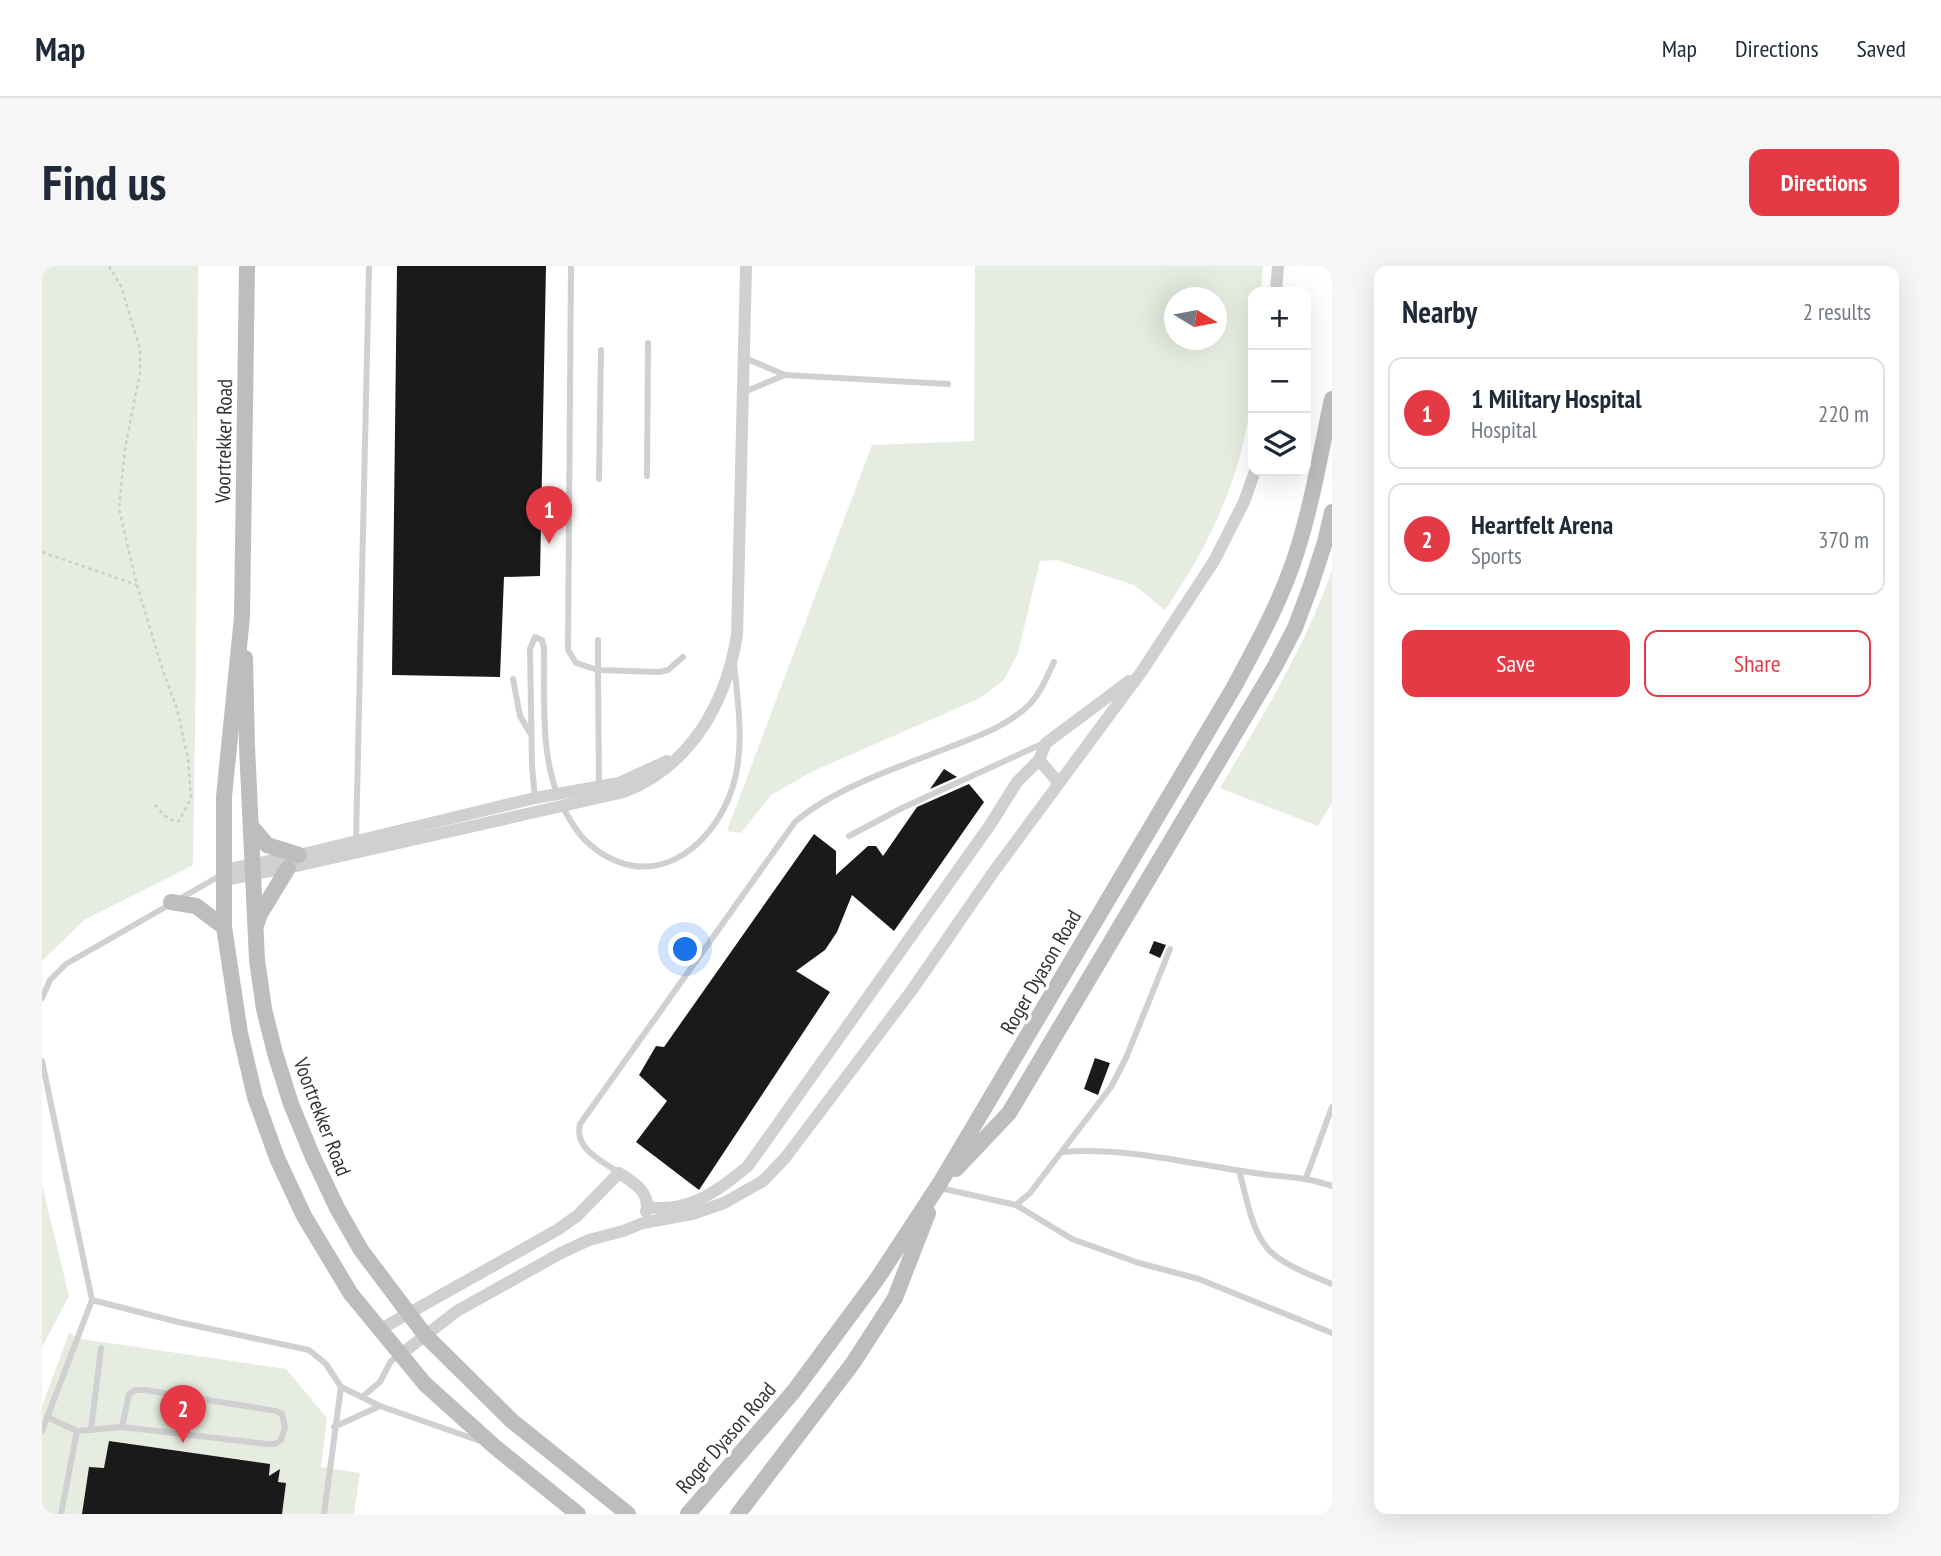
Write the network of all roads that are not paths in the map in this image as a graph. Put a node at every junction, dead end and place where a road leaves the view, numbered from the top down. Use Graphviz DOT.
graph roads {
  1 [pos="247,266"];
  2 [pos="369,266"];
  3 [pos="571,266"];
  4 [pos="746,266"];
  5 [pos="1279,266"];
  6 [pos="1277,287"];
  7 [pos="648,343"];
  8 [pos="601,350"];
  9 [pos="745,358"];
  10 [pos="785,375"];
  11 [pos="948,384"];
  12 [pos="744,392"];
  13 [pos="1332,399"];
  14 [pos="646,476"];
  15 [pos="1253,476"];
  16 [pos="599,479"];
  17 [pos="1332,512"];
  18 [pos="242,617"];
  19 [pos="598,640"];
  20 [pos="683,657"];
  21 [pos="733,658"];
  22 [pos="1054,662"];
  23 [pos="598,670"];
  24 [pos="1142,671"];
  25 [pos="513,679"];
  26 [pos="531,735"];
  27 [pos="1046,743"];
  28 [pos="1039,760"];
  29 [pos="1058,782"];
  30 [pos="600,793"];
  31 [pos="535,798"];
  32 [pos="536,813"];
  33 [pos="251,826"];
  34 [pos="849,836"];
  35 [pos="356,847"];
  36 [pos="294,861"];
  37 [pos="251,869"];
  38 [pos="222,876"];
  39 [pos="171,902"];
  40 [pos="224,927"];
  41 [pos="255,933"];
  42 [pos="1170,949"];
  43 [pos="42,998"];
  44 [pos="42,1061"];
  45 [pos="1332,1107"];
  46 [pos="1062,1152"];
  47 [pos="748,1166"];
  48 [pos="1239,1171"];
  49 [pos="619,1173"];
  50 [pos="1306,1178"];
  51 [pos="763,1181"];
  52 [pos="1332,1186"];
  53 [pos="938,1188"];
  54 [pos="1016,1205"];
  55 [pos="648,1207"];
  56 [pos="643,1223"];
  57 [pos="1332,1284"];
  58 [pos="92,1300"];
  59 [pos="408,1314"];
  60 [pos="379,1330"];
  61 [pos="1332,1334"];
  62 [pos="425,1335"];
  63 [pos="101,1348"];
  64 [pos="400,1355"];
  65 [pos="341,1387"];
  66 [pos="362,1397"];
  67 [pos="380,1406"];
  68 [pos="47,1417"];
  69 [pos="122,1427"];
  70 [pos="334,1427"];
  71 [pos="91,1430"];
  72 [pos="42,1431"];
  73 [pos="77,1431"];
  74 [pos="495,1447"];
  75 [pos="743,1510"];
  76 [pos="61,1514"];
  77 [pos="324,1514"];
  78 [pos="578,1514"];
  79 [pos="628,1514"];
  80 [pos="688,1514"];
  1 -- 18 [label="street, Voortrekker Road"];
  2 -- 35 [label="lane"];
  3 -- 23 [label="lane"];
  4 -- 9 [label="street"];
  5 -- 6 [label="street"];
  7 -- 14 [label="lane"];
  8 -- 16 [label="lane"];
  9 -- 10 [label="lane"];
  9 -- 12 [label="street"];
  10 -- 11 [label="lane"];
  10 -- 12 [label="lane"];
  12 -- 21 [label="street"];
  13 -- 80 [label="street, Roger Dyason Road"];
  15 -- 24 [label="street"];
  17 -- 53 [label="street, Roger Dyason Road"];
  18 -- 33 [label="street, Voortrekker Road"];
  18 -- 38 [label="street, Voortrekker Road"];
  19 -- 23 [label="lane"];
  20 -- 23 [label="lane"];
  21 -- 26 [label="lane"];
  21 -- 30 [label="street"];
  22 -- 49 [label="lane"];
  23 -- 30 [label="lane"];
  24 -- 27 [label="street"];
  24 -- 29 [label="street"];
  25 -- 26 [label="lane"];
  26 -- 31 [label="lane"];
  27 -- 28 [label="street"];
  27 -- 34 [label="lane"];
  28 -- 29 [label="street"];
  28 -- 47 [label="street"];
  29 -- 51 [label="street"];
  30 -- 31 [label="street"];
  30 -- 32 [label="street"];
  31 -- 32 [label="lane"];
  31 -- 35 [label="street"];
  32 -- 35 [label="street"];
  33 -- 36 [label="street"];
  33 -- 37 [label="street, Voortrekker Road"];
  35 -- 36 [label="street"];
  36 -- 37 [label="street"];
  36 -- 41 [label="street"];
  37 -- 38 [label="street"];
  37 -- 41 [label="street, Voortrekker Road"];
  38 -- 39 [label="lane"];
  38 -- 40 [label="street, Voortrekker Road"];
  39 -- 40 [label="street"];
  39 -- 43 [label="lane"];
  40 -- 60 [label="street, Voortrekker Road"];
  41 -- 59 [label="street, Voortrekker Road"];
  42 -- 46 [label="lane"];
  44 -- 58 [label="lane"];
  45 -- 50 [label="lane"];
  46 -- 48 [label="lane"];
  46 -- 54 [label="lane"];
  47 -- 51 [label="street"];
  47 -- 55 [label="street"];
  48 -- 50 [label="lane"];
  48 -- 57 [label="lane"];
  49 -- 55 [label="street"];
  49 -- 59 [label="street"];
  50 -- 52 [label="lane"];
  51 -- 56 [label="street"];
  53 -- 54 [label="lane"];
  53 -- 75 [label="street, Roger Dyason Road"];
  54 -- 61 [label="lane"];
  55 -- 56 [label="street"];
  56 -- 62 [label="street"];
  58 -- 65 [label="lane"];
  58 -- 68 [label="lane"];
  59 -- 60 [label="street"];
  59 -- 62 [label="street, Voortrekker Road"];
  60 -- 64 [label="street, Voortrekker Road"];
  62 -- 64 [label="street"];
  62 -- 79 [label="street, Voortrekker Road"];
  63 -- 71 [label="lane"];
  64 -- 66 [label="lane"];
  64 -- 74 [label="street, Voortrekker Road"];
  65 -- 66 [label="lane"];
  65 -- 70 [label="lane"];
  66 -- 67 [label="lane"];
  67 -- 70 [label="lane"];
  67 -- 74 [label="lane"];
  68 -- 72 [label="lane"];
  68 -- 73 [label="lane"];
  69 -- 69 [label="lane"];
  69 -- 71 [label="lane"];
  70 -- 77 [label="lane"];
  71 -- 73 [label="lane"];
  73 -- 76 [label="lane"];
  74 -- 78 [label="street, Voortrekker Road"];
}
